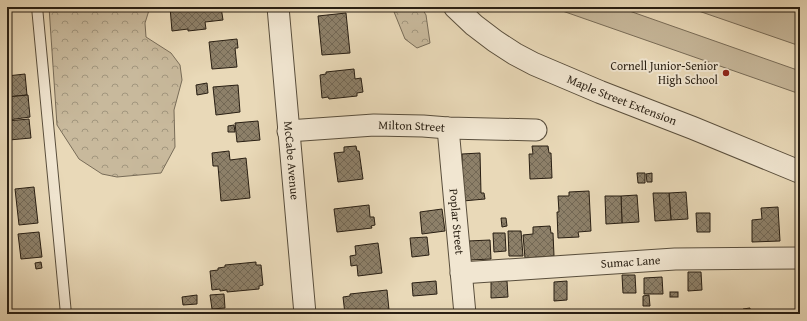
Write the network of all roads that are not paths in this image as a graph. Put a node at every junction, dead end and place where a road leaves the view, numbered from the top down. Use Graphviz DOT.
graph roads {
  1 [pos="37,7"];
  2 [pos="278,7"];
  3 [pos="455,7"];
  4 [pos="448,128"];
  5 [pos="536,130"];
  6 [pos="288,131"];
  7 [pos="800,172"];
  8 [pos="800,258"];
  9 [pos="461,273"];
  10 [pos="66,314"];
  11 [pos="305,314"];
  12 [pos="465,314"];
  1 -- 10 [label="lane"];
  2 -- 6 [label="street, McCabe Avenue"];
  3 -- 7 [label="street, Maple Street Extension"];
  4 -- 5 [label="street, Milton Street"];
  4 -- 6 [label="street, Milton Street"];
  4 -- 9 [label="street, Poplar Street"];
  6 -- 11 [label="street, McCabe Avenue"];
  8 -- 9 [label="street, Sumac Lane"];
  9 -- 12 [label="street, Poplar Street"];
}
